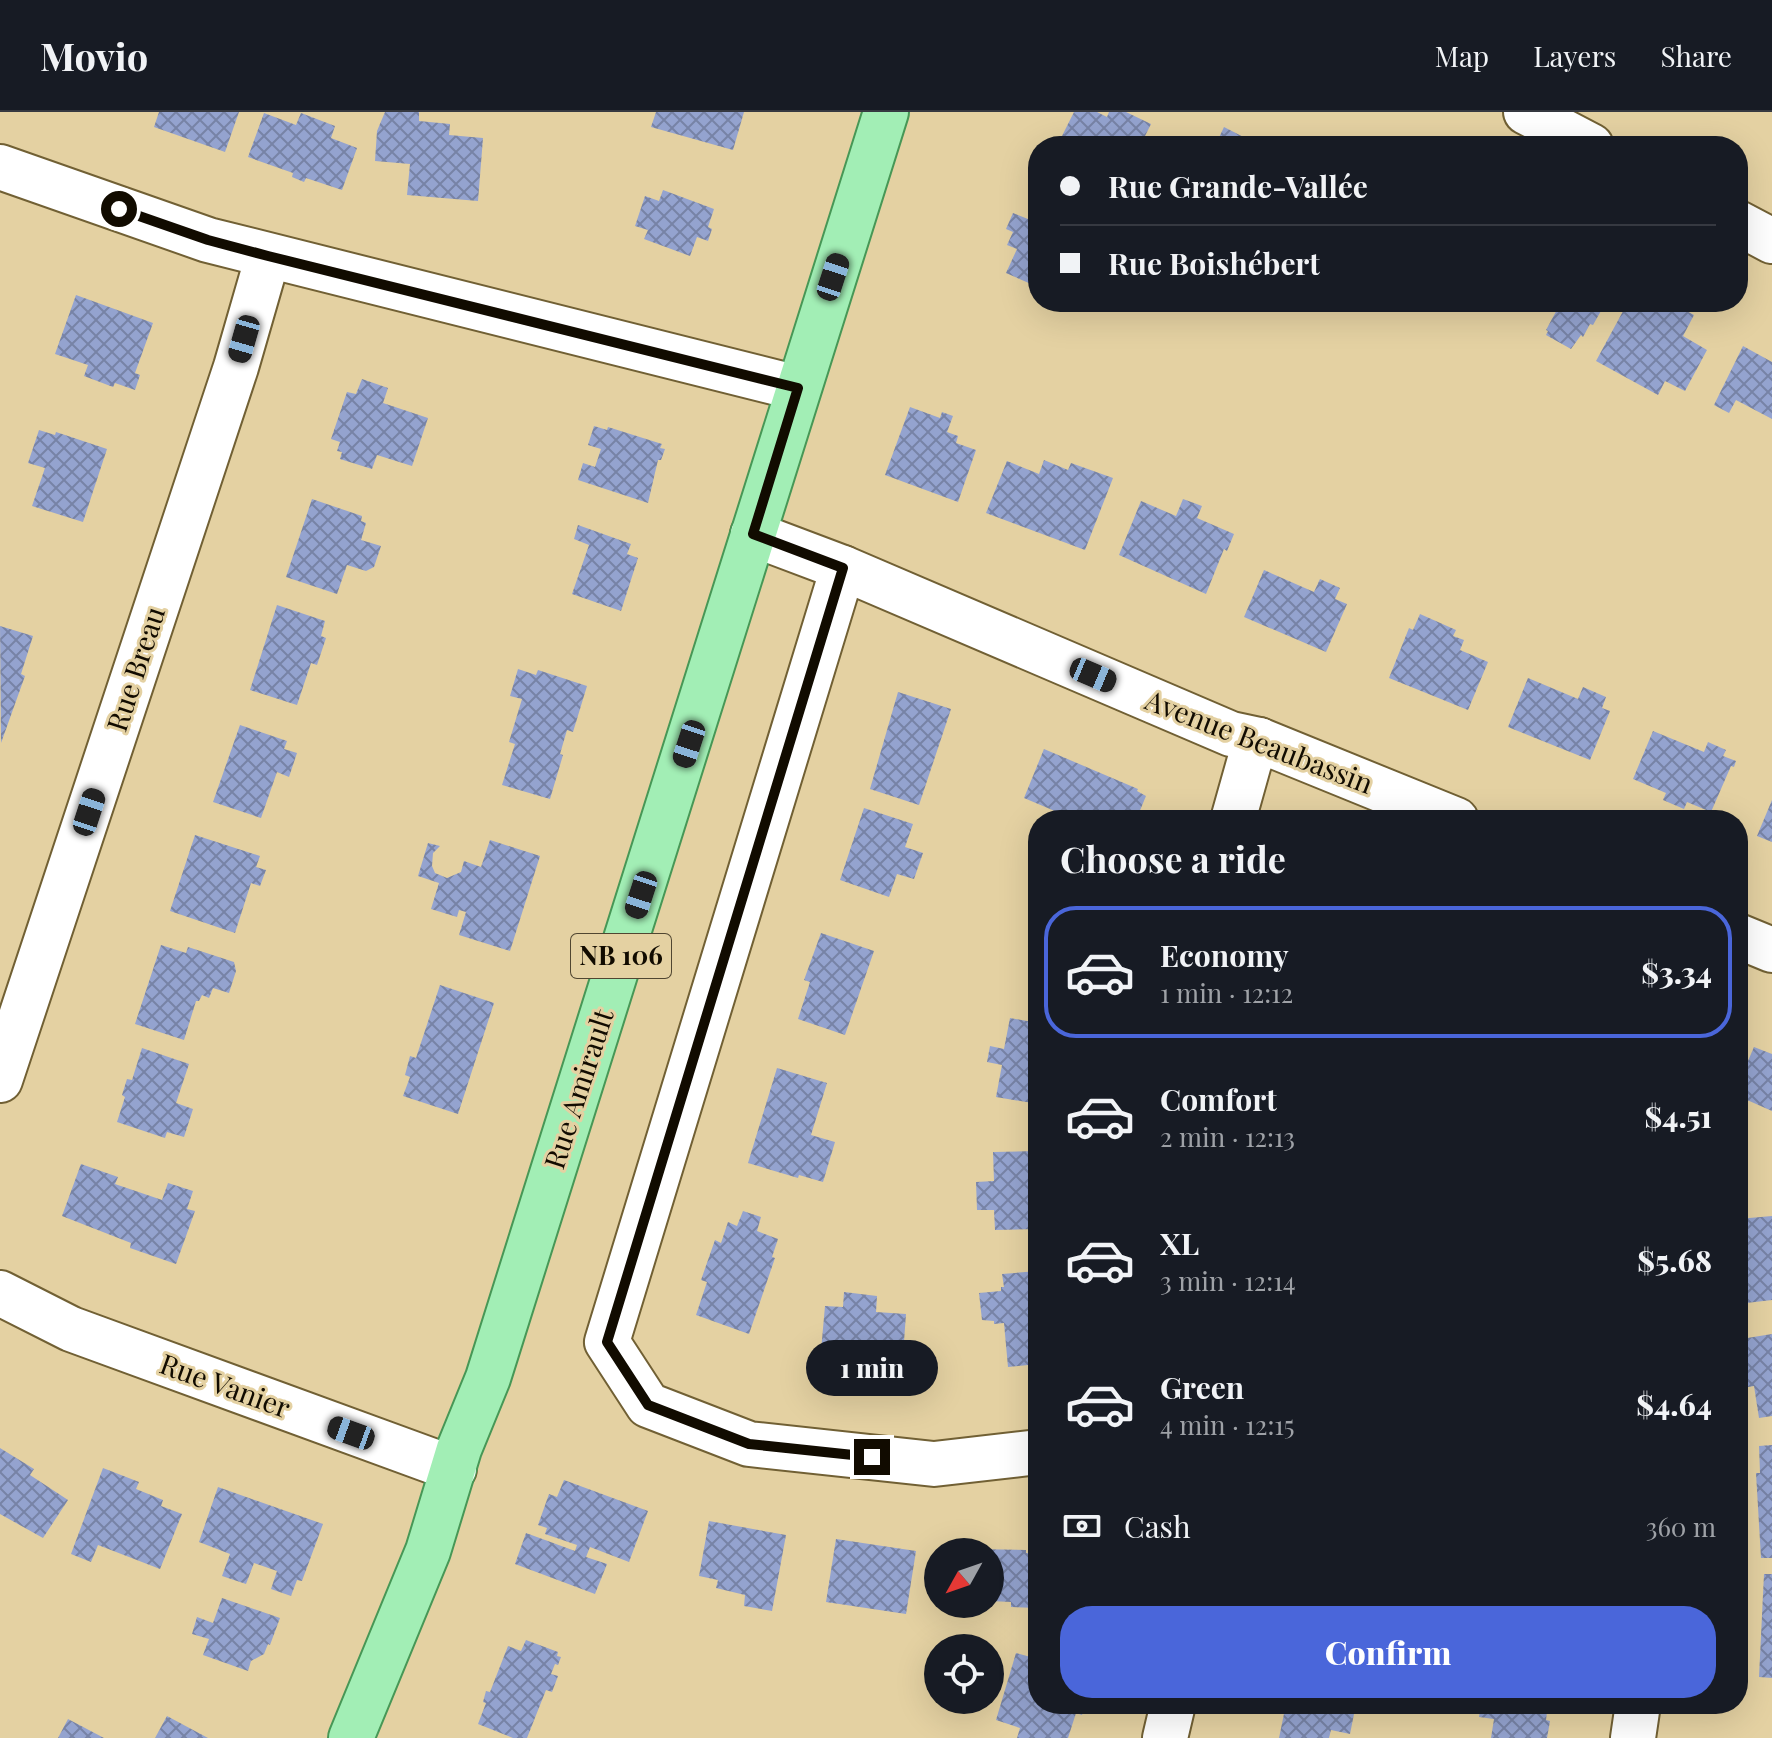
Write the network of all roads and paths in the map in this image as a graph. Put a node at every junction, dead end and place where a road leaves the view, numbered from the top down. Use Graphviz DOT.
graph roads {
  1 [pos="886,112"];
  2 [pos="1526,112"];
  3 [pos="1572,136"];
  4 [pos="0,167"];
  5 [pos="1748,228"];
  6 [pos="1772,241"];
  7 [pos="268,256"];
  8 [pos="798,388"];
  9 [pos="753,534"];
  10 [pos="843,568"];
  11 [pos="1259,740"];
  12 [pos="1236,810"];
  13 [pos="1431,810"];
  14 [pos="1748,940"];
  15 [pos="1772,950"];
  16 [pos="0,1080"];
  17 [pos="0,1293"];
  18 [pos="1028,1453"];
  19 [pos="454,1469"];
  20 [pos="1171,1714"];
  21 [pos="1637,1714"];
  22 [pos="351,1738"];
  23 [pos="1165,1738"];
  24 [pos="1633,1738"];
  1 -- 8 [label="main road, Rue Amirault / NB 106"];
  2 -- 3 [label="street"];
  4 -- 7 [label="street"];
  5 -- 6 [label="street"];
  7 -- 8 [label="street"];
  7 -- 16 [label="street, Rue Breau"];
  8 -- 9 [label="main road, Rue Amirault / NB 106"];
  9 -- 10 [label="street, Avenue Beaubassin"];
  9 -- 19 [label="main road, Rue Amirault / NB 106"];
  10 -- 11 [label="street, Avenue Beaubassin"];
  10 -- 18 [label="street"];
  11 -- 12 [label="street"];
  11 -- 13 [label="street, Avenue Beaubassin"];
  14 -- 15 [label="street"];
  17 -- 19 [label="street, Rue Vanier"];
  19 -- 22 [label="main road, Rue Amirault / NB 106"];
  20 -- 23 [label="street"];
  21 -- 24 [label="street"];
}
